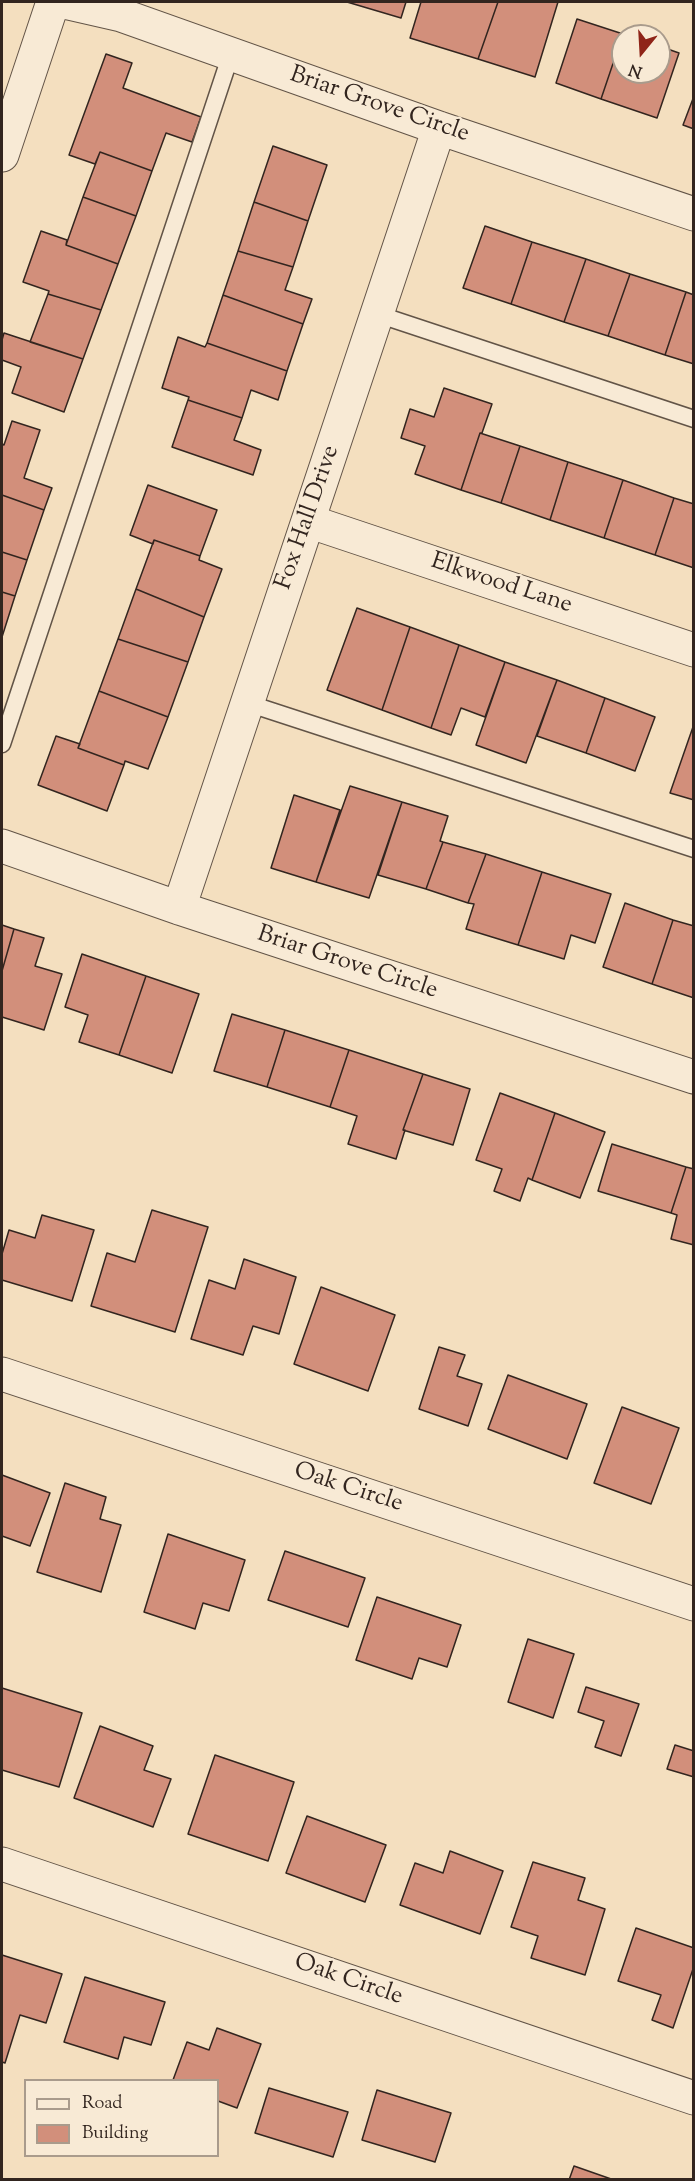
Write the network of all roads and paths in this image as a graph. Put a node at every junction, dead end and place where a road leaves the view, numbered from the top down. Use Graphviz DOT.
graph roads {
  1 [pos="52,2"];
  2 [pos="64,2"];
  3 [pos="231,54"];
  4 [pos="440,128"];
  5 [pos="2,155"];
  6 [pos="693,214"];
  7 [pos="377,314"];
  8 [pos="693,420"];
  9 [pos="308,521"];
  10 [pos="693,650"];
  11 [pos="247,703"];
  12 [pos="2,744"];
  13 [pos="2,846"];
  14 [pos="693,849"];
  15 [pos="179,908"];
  16 [pos="693,1077"];
  17 [pos="2,1374"];
  18 [pos="693,1604"];
  19 [pos="2,1864"];
  20 [pos="693,2098"];
  1 -- 5 [label="street"];
  2 -- 3 [label="street, Briar Grove Circle"];
  3 -- 4 [label="street, Briar Grove Circle"];
  3 -- 12 [label="lane"];
  4 -- 6 [label="street, Briar Grove Circle"];
  4 -- 7 [label="street, Fox Hall Drive"];
  7 -- 8 [label="lane"];
  7 -- 9 [label="street, Fox Hall Drive"];
  9 -- 10 [label="street, Elkwood Lane"];
  9 -- 11 [label="street, Fox Hall Drive"];
  11 -- 14 [label="lane"];
  11 -- 15 [label="street, Fox Hall Drive"];
  13 -- 15 [label="street, Briar Grove Circle"];
  15 -- 16 [label="street, Briar Grove Circle"];
  17 -- 18 [label="street, Oak Circle"];
  19 -- 20 [label="street, Oak Circle"];
}
